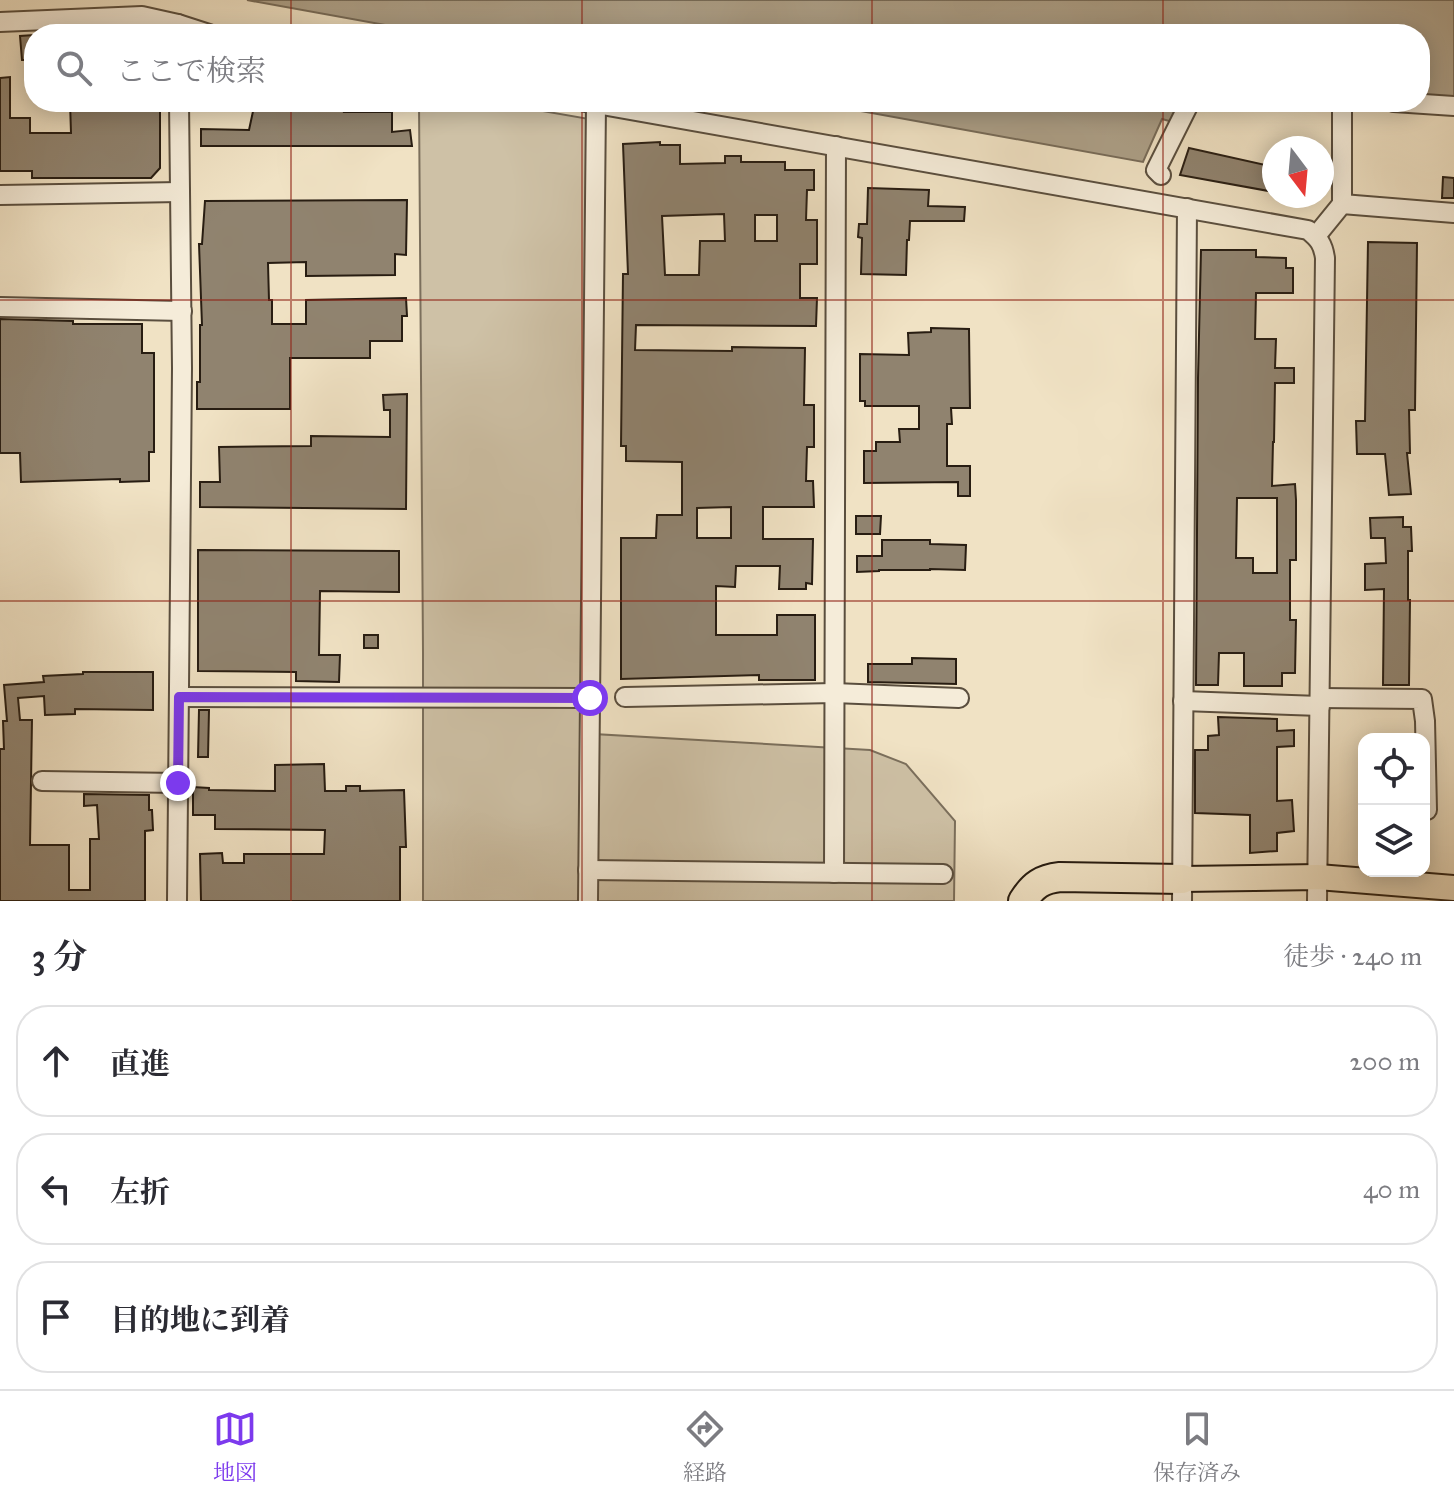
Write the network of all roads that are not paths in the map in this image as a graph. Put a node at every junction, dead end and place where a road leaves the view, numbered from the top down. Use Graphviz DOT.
graph roads {
  1 [pos="0,22"];
  2 [pos="164,24"];
  3 [pos="1430,104"];
  4 [pos="1454,106"];
  5 [pos="179,112"];
  6 [pos="591,112"];
  7 [pos="642,112"];
  8 [pos="1185,112"];
  9 [pos="1342,112"];
  10 [pos="836,146"];
  11 [pos="1161,175"];
  12 [pos="180,192"];
  13 [pos="0,195"];
  14 [pos="1342,204"];
  15 [pos="1187,208"];
  16 [pos="1454,213"];
  17 [pos="1316,236"];
  18 [pos="0,307"];
  19 [pos="182,311"];
  20 [pos="834,693"];
  21 [pos="179,697"];
  22 [pos="625,697"];
  23 [pos="590,698"];
  24 [pos="959,698"];
  25 [pos="1183,701"];
  26 [pos="1320,702"];
  27 [pos="42,781"];
  28 [pos="178,783"];
  29 [pos="1427,805"];
  30 [pos="588,870"];
  31 [pos="834,873"];
  32 [pos="943,874"];
  33 [pos="1375,877"];
  34 [pos="1386,877"];
  35 [pos="1454,888"];
  36 [pos="1318,889"];
  37 [pos="1182,890"];
  38 [pos="177,901"];
  39 [pos="588,901"];
  40 [pos="1023,901"];
  1 -- 2 [label="street"];
  3 -- 4 [label="street"];
  5 -- 12 [label="street"];
  6 -- 23 [label="street"];
  7 -- 10 [label="street"];
  8 -- 11 [label="street"];
  9 -- 14 [label="street"];
  10 -- 15 [label="street"];
  10 -- 20 [label="street"];
  12 -- 13 [label="street"];
  12 -- 19 [label="street"];
  14 -- 16 [label="street"];
  14 -- 17 [label="street"];
  15 -- 17 [label="street"];
  15 -- 25 [label="street"];
  17 -- 26 [label="street"];
  18 -- 19 [label="street"];
  19 -- 21 [label="street"];
  20 -- 22 [label="street"];
  20 -- 24 [label="street"];
  20 -- 31 [label="street"];
  21 -- 23 [label="street"];
  21 -- 28 [label="street"];
  23 -- 30 [label="street"];
  25 -- 26 [label="street"];
  25 -- 37 [label="street"];
  26 -- 29 [label="street"];
  26 -- 36 [label="street"];
  27 -- 28 [label="street"];
  28 -- 38 [label="street"];
  30 -- 31 [label="street"];
  30 -- 39 [label="street"];
  31 -- 32 [label="street"];
  33 -- 36 [label="main road"];
  34 -- 35 [label="main road"];
  36 -- 37 [label="main road"];
  37 -- 40 [label="highway"];
}
